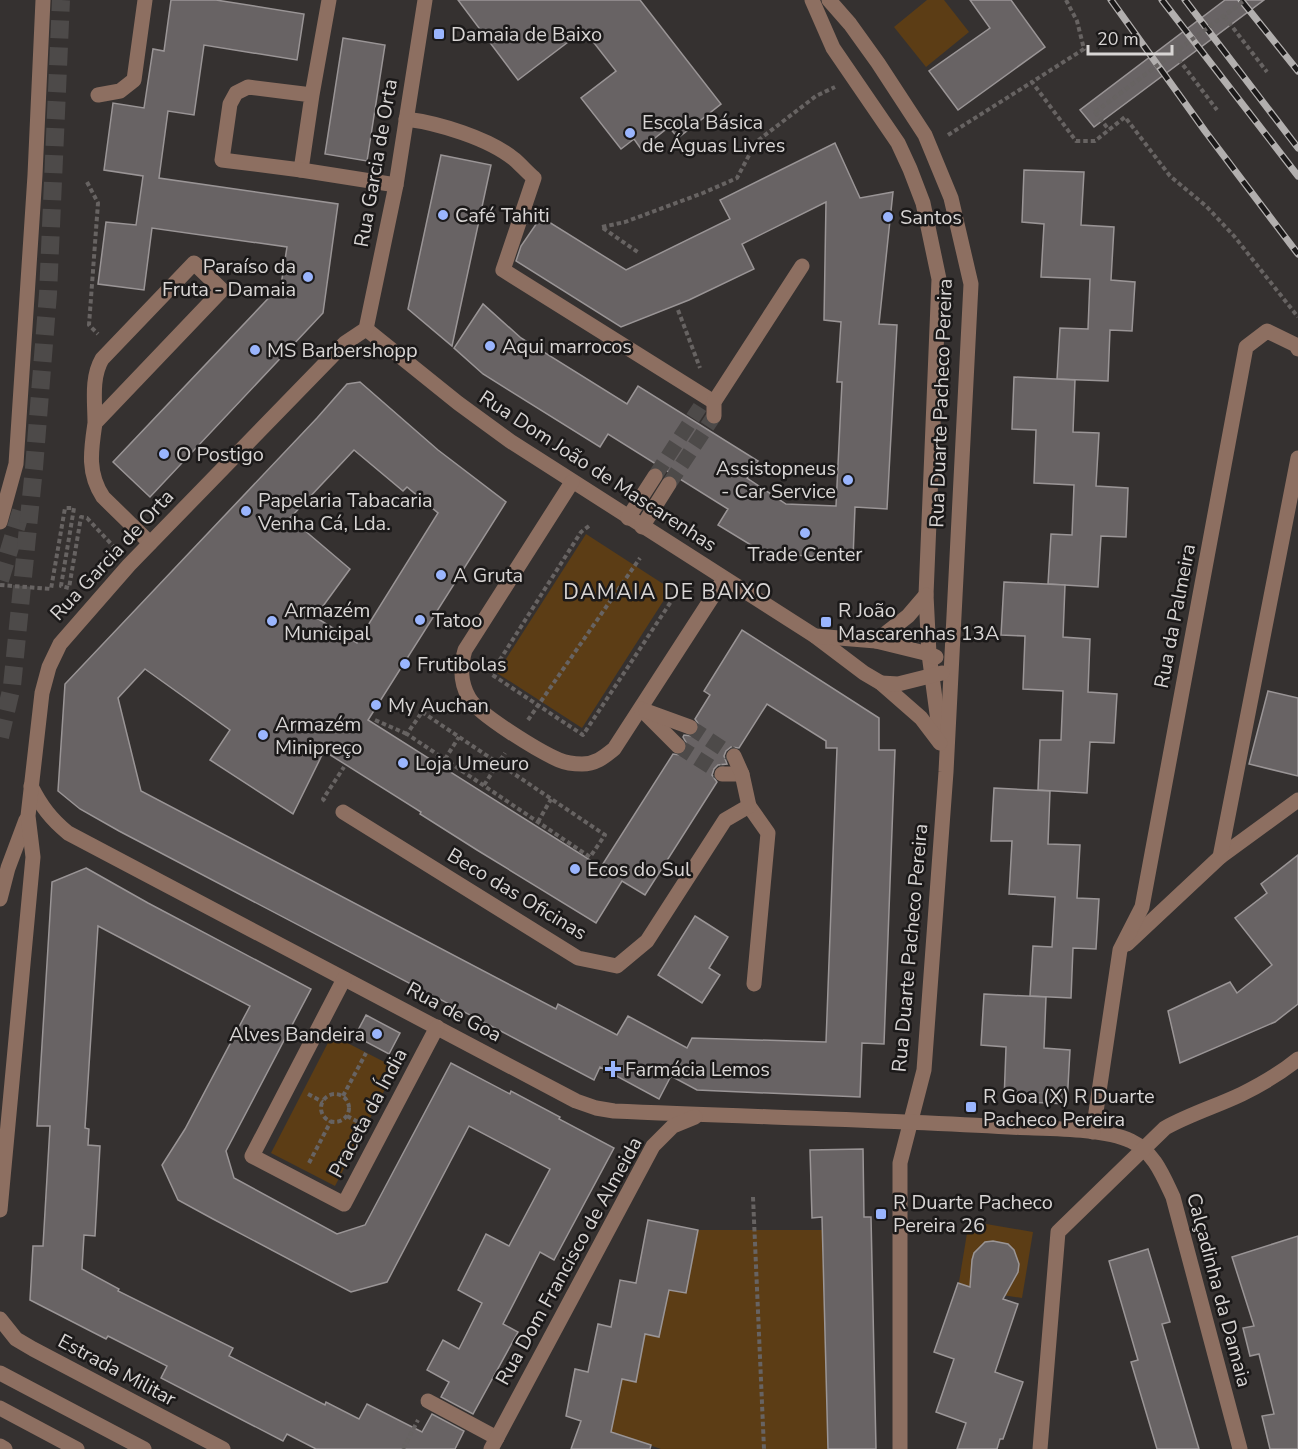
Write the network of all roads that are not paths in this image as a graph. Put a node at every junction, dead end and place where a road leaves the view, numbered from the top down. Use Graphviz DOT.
graph roads {
  1 [pos="43,0"];
  2 [pos="145,0"];
  3 [pos="329,0"];
  4 [pos="424,0"];
  5 [pos="812,0"];
  6 [pos="829,0"];
  7 [pos="98,95"];
  8 [pos="312,95"];
  9 [pos="406,119"];
  10 [pos="301,170"];
  11 [pos="396,185"];
  12 [pos="802,266"];
  13 [pos="366,329"];
  14 [pos="1298,349"];
  15 [pos="95,423"];
  16 [pos="1298,458"];
  17 [pos="655,476"];
  18 [pos="572,482"];
  19 [pos="669,484"];
  20 [pos="628,518"];
  21 [pos="0,522"];
  22 [pos="642,527"];
  23 [pos="150,543"];
  24 [pos="724,579"];
  25 [pos="926,595"];
  26 [pos="815,636"];
  27 [pos="876,641"];
  28 [pos="929,654"];
  29 [pos="950,669"];
  30 [pos="932,676"];
  31 [pos="881,683"];
  32 [pos="641,709"];
  33 [pos="690,727"];
  34 [pos="941,745"];
  35 [pos="678,746"];
  36 [pos="734,756"];
  37 [pos="946,772"];
  38 [pos="722,774"];
  39 [pos="742,774"];
  40 [pos="31,786"];
  41 [pos="1298,800"];
  42 [pos="748,806"];
  43 [pos="343,812"];
  44 [pos="28,816"];
  45 [pos="1220,857"];
  46 [pos="0,899"];
  47 [pos="1120,950"];
  48 [pos="345,979"];
  49 [pos="754,984"];
  50 [pos="437,1027"];
  51 [pos="1298,1059"];
  52 [pos="704,1115"];
  53 [pos="910,1122"];
  54 [pos="1093,1132"];
  55 [pos="1143,1148"];
  56 [pos="0,1210"];
  57 [pos="0,1319"];
  58 [pos="0,1373"];
  59 [pos="428,1401"];
  60 [pos="0,1408"];
  61 [pos="499,1440"];
  62 [pos="0,1446"];
  63 [pos="5,1449"];
  64 [pos="77,1449"];
  65 [pos="144,1449"];
  66 [pos="223,1449"];
  67 [pos="900,1449"];
  68 [pos="1040,1449"];
  69 [pos="1240,1449"];
  1 -- 21 [label="street"];
  2 -- 7 [label="street"];
  3 -- 8 [label="street"];
  4 -- 9 [label="street, Rua Garcia de Orta"];
  5 -- 25 [label="street, Rua Duarte Pacheco Pereira"];
  6 -- 29 [label="street, Rua Duarte Pacheco Pereira"];
  8 -- 10 [label="street"];
  8 -- 10 [label="street"];
  9 -- 11 [label="street, Rua Garcia de Orta"];
  9 -- 12 [label="street"];
  10 -- 11 [label="street"];
  11 -- 13 [label="street, Rua Garcia de Orta"];
  13 -- 18 [label="street, Rua Dom João de Mascarenhas"];
  13 -- 23 [label="street, Rua Garcia de Orta"];
  14 -- 47 [label="street, Rua da Palmeira"];
  15 -- 15 [label="street"];
  15 -- 23 [label="street"];
  16 -- 45 [label="street"];
  17 -- 20 [label="street"];
  18 -- 20 [label="street, Rua Dom João de Mascarenhas"];
  18 -- 32 [label="street"];
  19 -- 22 [label="street"];
  20 -- 22 [label="street, Rua Dom João de Mascarenhas"];
  22 -- 24 [label="street, Rua Dom João de Mascarenhas"];
  23 -- 40 [label="street, Rua Garcia de Orta"];
  24 -- 26 [label="street, Rua Dom João de Mascarenhas"];
  24 -- 32 [label="street"];
  25 -- 27 [label="street"];
  25 -- 28 [label="street, Rua Duarte Pacheco Pereira"];
  26 -- 27 [label="street, Rua Dom João de Mascarenhas"];
  26 -- 31 [label="street, Rua Dom João de Mascarenhas"];
  27 -- 28 [label="street, Rua Dom João de Mascarenhas"];
  28 -- 29 [label="street, Rua Dom João de Mascarenhas"];
  28 -- 30 [label="street, Rua Duarte Pacheco Pereira"];
  29 -- 30 [label="street"];
  29 -- 37 [label="street, Rua Duarte Pacheco Pereira"];
  30 -- 31 [label="street"];
  30 -- 34 [label="street, Rua Duarte Pacheco Pereira"];
  31 -- 34 [label="street, Rua Dom João de Mascarenhas"];
  32 -- 33 [label="street"];
  32 -- 35 [label="street"];
  34 -- 37 [label="street, Rua Duarte Pacheco Pereira"];
  36 -- 39 [label="street"];
  37 -- 53 [label="street, Rua Duarte Pacheco Pereira"];
  38 -- 39 [label="street"];
  39 -- 42 [label="street"];
  40 -- 44 [label="street, Rua Garcia de Orta"];
  40 -- 48 [label="street, Rua de Goa"];
  41 -- 45 [label="street"];
  42 -- 43 [label="street, Beco das Oficinas"];
  42 -- 49 [label="street"];
  44 -- 46 [label="street"];
  44 -- 56 [label="street, Rua Garcia de Orta"];
  45 -- 47 [label="street"];
  47 -- 54 [label="street, Rua da Palmeira"];
  48 -- 50 [label="street, Rua de Goa"];
  48 -- 50 [label="street, Praceta da Índia"];
  50 -- 52 [label="street, Rua de Goa"];
  51 -- 55 [label="street"];
  52 -- 53 [label="street, Rua de Goa"];
  52 -- 61 [label="street, Rua Dom Francisco de Almeida"];
  53 -- 54 [label="street, Rua de Goa"];
  53 -- 67 [label="street, Rua Duarte Pacheco Pereira"];
  54 -- 55 [label="street, Rua de Goa"];
  55 -- 68 [label="street"];
  55 -- 69 [label="street, Calçadinha da Damaia"];
  57 -- 66 [label="street, Estrada Militar"];
  58 -- 65 [label="street"];
  59 -- 61 [label="street"];
  60 -- 64 [label="street"];
  62 -- 63 [label="street"];
}
